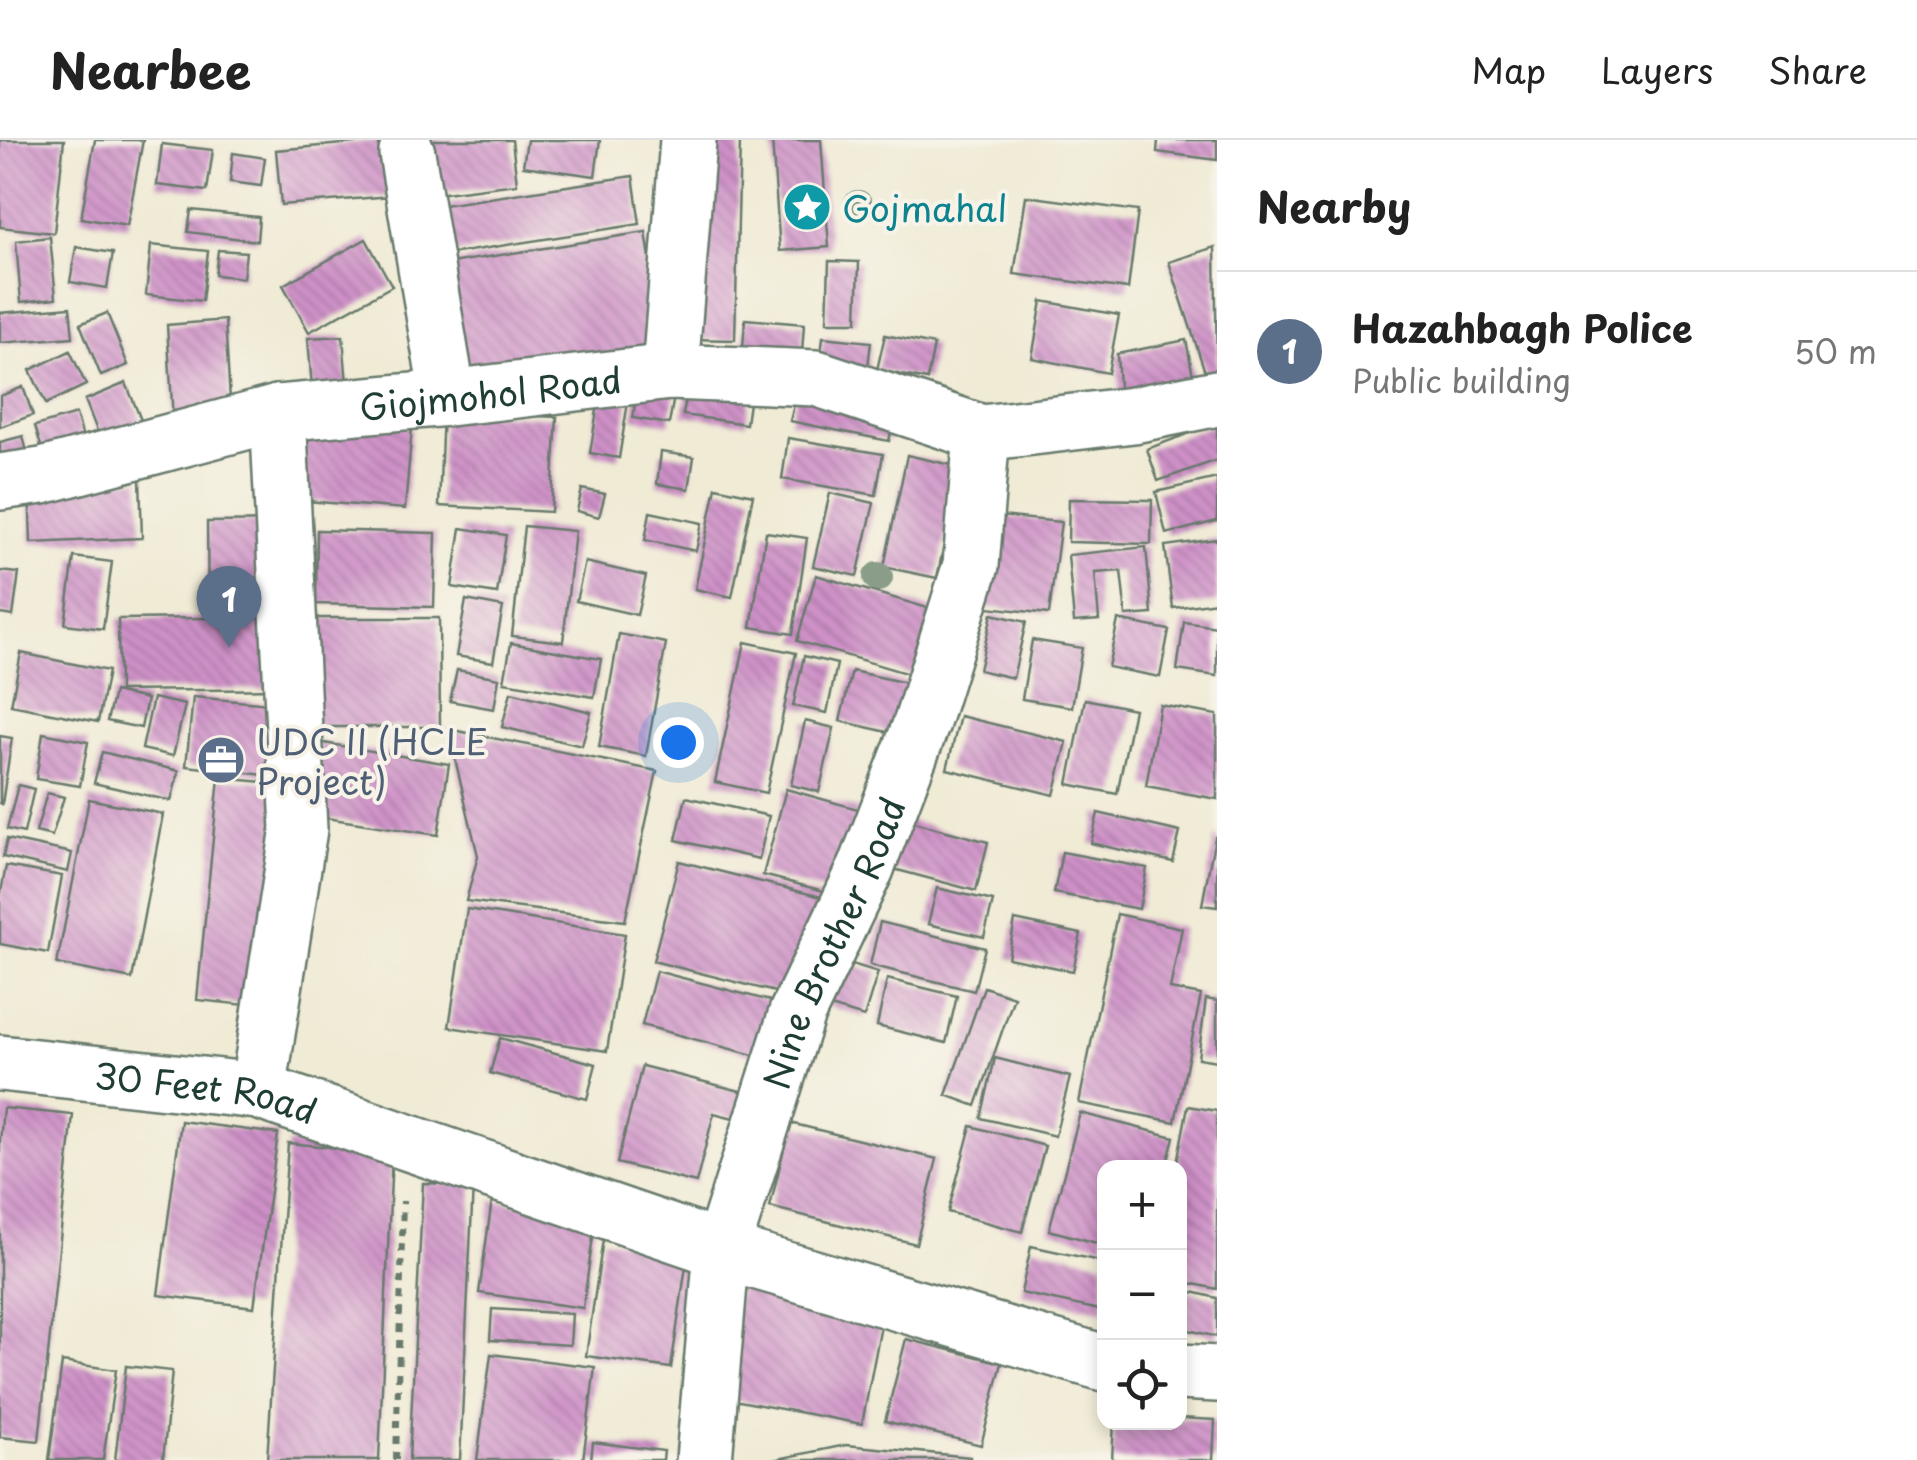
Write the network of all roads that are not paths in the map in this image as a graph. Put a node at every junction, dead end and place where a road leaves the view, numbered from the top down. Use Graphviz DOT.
graph roads {
  1 [pos="688,140"];
  2 [pos="407,153"];
  3 [pos="670,372"];
  4 [pos="448,398"];
  5 [pos="1217,398"];
  6 [pos="278,413"];
  7 [pos="982,434"];
  8 [pos="0,482"];
  9 [pos="0,1064"];
  10 [pos="258,1091"];
  11 [pos="722,1249"];
  12 [pos="1097,1361"];
  13 [pos="1187,1372"];
  14 [pos="1217,1374"];
  15 [pos="704,1460"];
  1 -- 3 [label="street"];
  2 -- 4 [label="street"];
  3 -- 4 [label="street, Giojmohol Road"];
  3 -- 7 [label="street, Giojmohol Road"];
  4 -- 6 [label="street, Giojmohol Road"];
  5 -- 7 [label="street"];
  6 -- 8 [label="street, Giojmohol Road"];
  6 -- 10 [label="street"];
  7 -- 11 [label="street, Nine Brother Road"];
  9 -- 10 [label="street, 30 Feet Road"];
  10 -- 11 [label="street, 30 Feet Road"];
  11 -- 12 [label="street"];
  11 -- 15 [label="street, Nine Brother Road"];
  13 -- 14 [label="street"];
}
